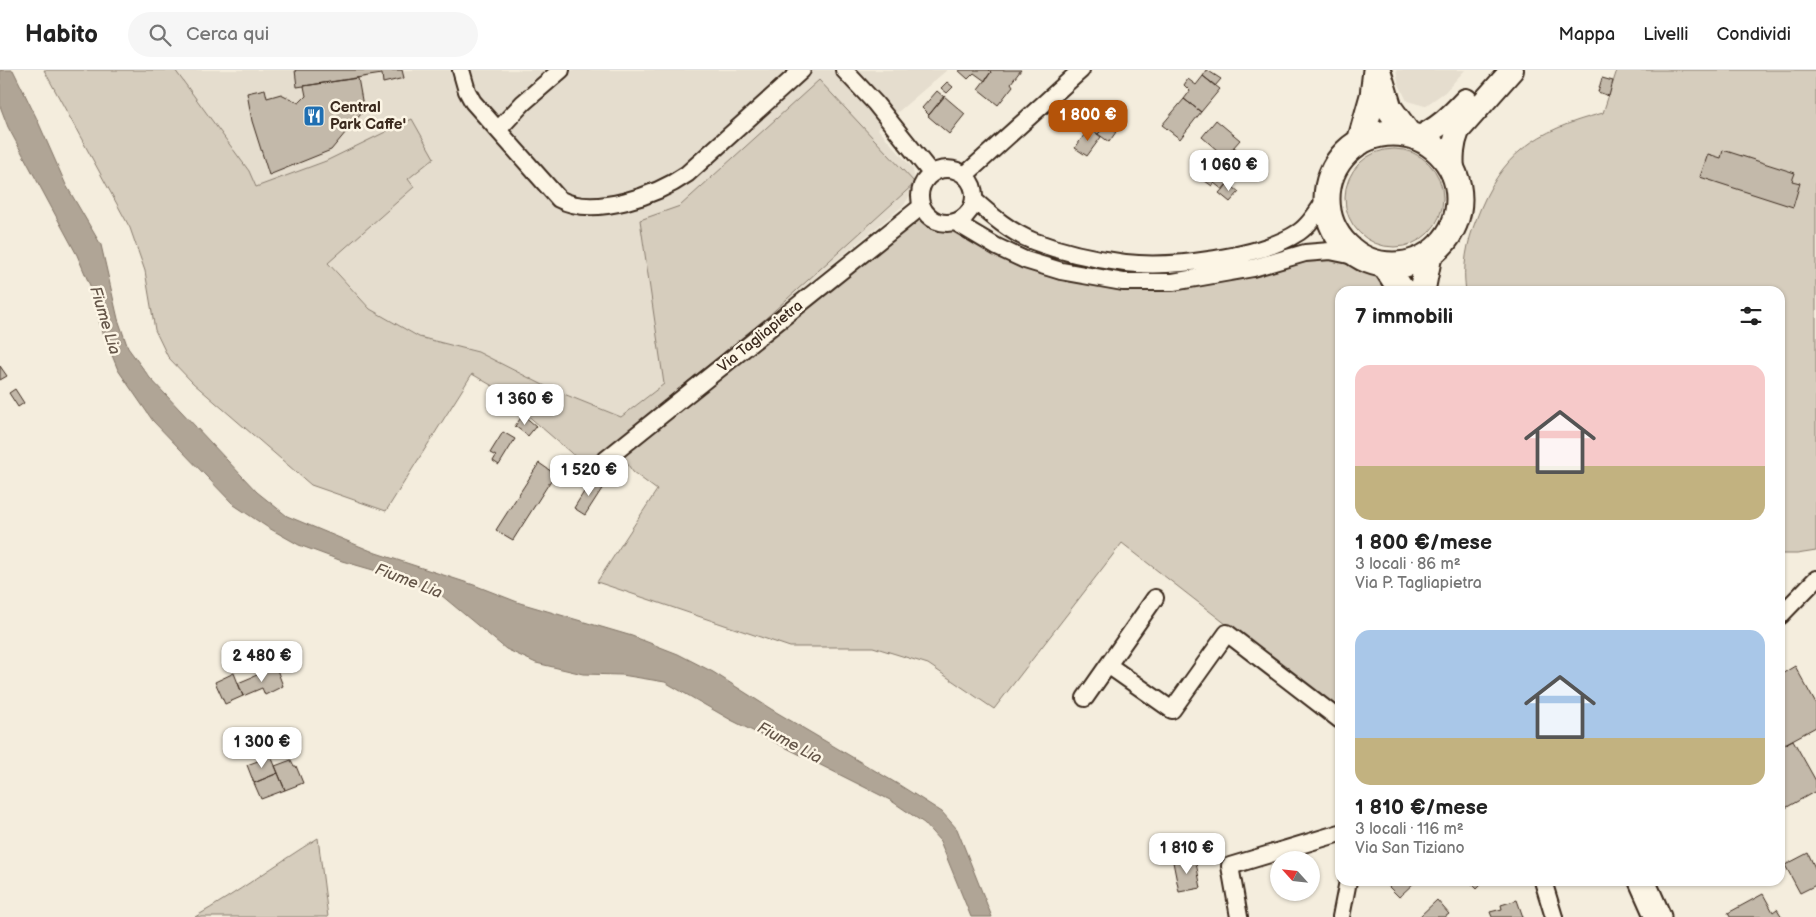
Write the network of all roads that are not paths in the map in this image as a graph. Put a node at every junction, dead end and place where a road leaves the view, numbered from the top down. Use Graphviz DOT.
graph roads {
  1 [pos="461,70"];
  2 [pos="561,70"];
  3 [pos="802,70"];
  4 [pos="844,70"];
  5 [pos="1081,70"];
  6 [pos="1377,70"];
  7 [pos="1494,70"];
  8 [pos="1512,70"];
  9 [pos="498,130"];
  10 [pos="1413,136"];
  11 [pos="1360,142"];
  12 [pos="931,173"];
  13 [pos="1454,174"];
  14 [pos="965,175"];
  15 [pos="1327,197"];
  16 [pos="974,200"];
  17 [pos="922,206"];
  18 [pos="955,222"];
  19 [pos="1429,255"];
  20 [pos="1359,257"];
  21 [pos="1385,265"];
  22 [pos="1399,286"];
  23 [pos="1423,286"];
  24 [pos="599,465"];
  25 [pos="1816,579"];
  26 [pos="1155,598"];
  27 [pos="1785,611"];
  28 [pos="1108,665"];
  29 [pos="1084,698"];
  30 [pos="1335,716"];
  31 [pos="1335,835"];
  32 [pos="1347,886"];
  33 [pos="1545,886"];
  34 [pos="1644,886"];
  35 [pos="1239,917"];
  36 [pos="1341,917"];
  37 [pos="1554,917"];
  38 [pos="1658,917"];
  1 -- 9 [label="street"];
  2 -- 9 [label="street"];
  3 -- 9 [label="street"];
  4 -- 12 [label="street"];
  5 -- 14 [label="street"];
  6 -- 10 [label="main road"];
  6 -- 11 [label="main road"];
  7 -- 10 [label="street"];
  8 -- 13 [label="street"];
  10 -- 11 [label="main road"];
  10 -- 13 [label="main road"];
  11 -- 15 [label="main road"];
  12 -- 14 [label="street"];
  12 -- 17 [label="street"];
  13 -- 19 [label="main road"];
  14 -- 16 [label="street"];
  15 -- 16 [label="street"];
  15 -- 20 [label="main road"];
  16 -- 18 [label="street"];
  17 -- 18 [label="street"];
  17 -- 24 [label="street, Via Tagliapietra"];
  18 -- 20 [label="street"];
  19 -- 21 [label="main road"];
  19 -- 23 [label="main road"];
  20 -- 21 [label="main road"];
  21 -- 22 [label="main road"];
  25 -- 27 [label="street"];
  26 -- 28 [label="street"];
  28 -- 29 [label="street"];
  28 -- 30 [label="street"];
  31 -- 35 [label="street"];
  32 -- 36 [label="street"];
  33 -- 37 [label="street"];
  34 -- 38 [label="main road"];
}
